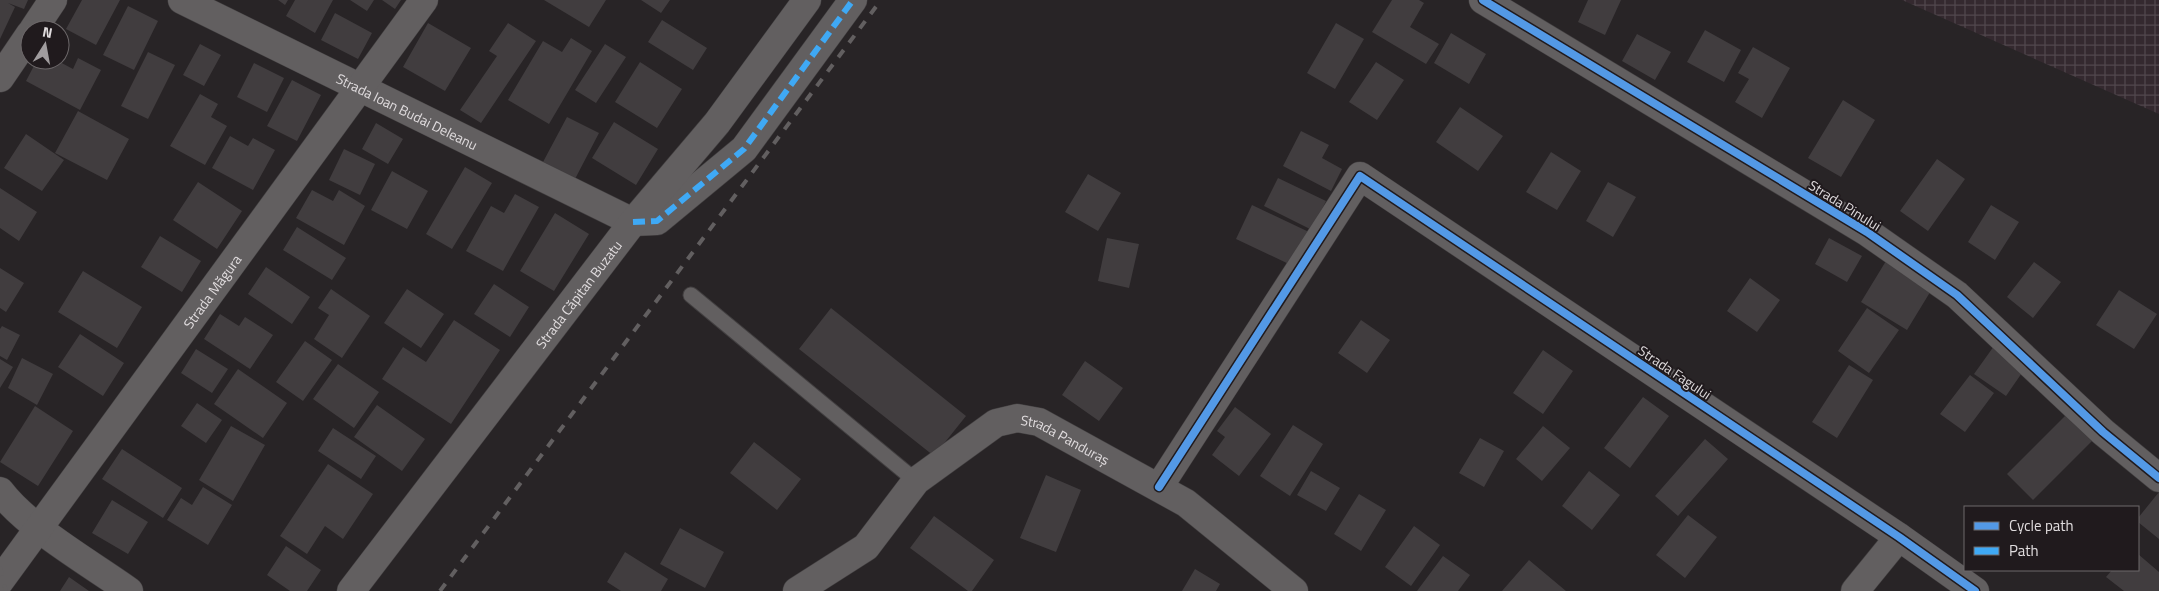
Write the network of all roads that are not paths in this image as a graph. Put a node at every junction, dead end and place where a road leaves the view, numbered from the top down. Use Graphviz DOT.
graph roads {
  1 [pos="53,0"];
  2 [pos="182,0"];
  3 [pos="424,0"];
  4 [pos="807,0"];
  5 [pos="853,0"];
  6 [pos="1483,0"];
  7 [pos="40,20"];
  8 [pos="20,49"];
  9 [pos="0,78"];
  10 [pos="360,88"];
  11 [pos="632,222"];
  12 [pos="691,295"];
  13 [pos="2159,478"];
  14 [pos="916,481"];
  15 [pos="1159,487"];
  16 [pos="0,490"];
  17 [pos="38,527"];
  18 [pos="1899,536"];
  19 [pos="0,581"];
  20 [pos="129,591"];
  21 [pos="351,591"];
  22 [pos="797,591"];
  23 [pos="1294,591"];
  24 [pos="1855,591"];
  25 [pos="1975,591"];
  1 -- 7 [label="street"];
  2 -- 10 [label="street, Strada Ioan Budai Deleanu"];
  3 -- 10 [label="street, Strada Măgura"];
  4 -- 11 [label="street, Strada Căpitan Buzatu"];
  5 -- 11 [label="street"];
  6 -- 13 [label="street, Strada Pinului"];
  8 -- 9 [label="street"];
  10 -- 11 [label="street, Strada Ioan Budai Deleanu"];
  10 -- 17 [label="street, Strada Măgura"];
  11 -- 21 [label="street, Strada Căpitan Buzatu"];
  12 -- 14 [label="lane"];
  14 -- 15 [label="street, Strada Panduraș"];
  14 -- 22 [label="street, Strada Panduraș"];
  15 -- 18 [label="street, Strada Fagului"];
  15 -- 23 [label="street, Strada Panduraș"];
  16 -- 17 [label="street"];
  17 -- 19 [label="street, Strada Măgura"];
  17 -- 20 [label="street"];
  18 -- 24 [label="street"];
  18 -- 25 [label="street, Strada Fagului"];
}
